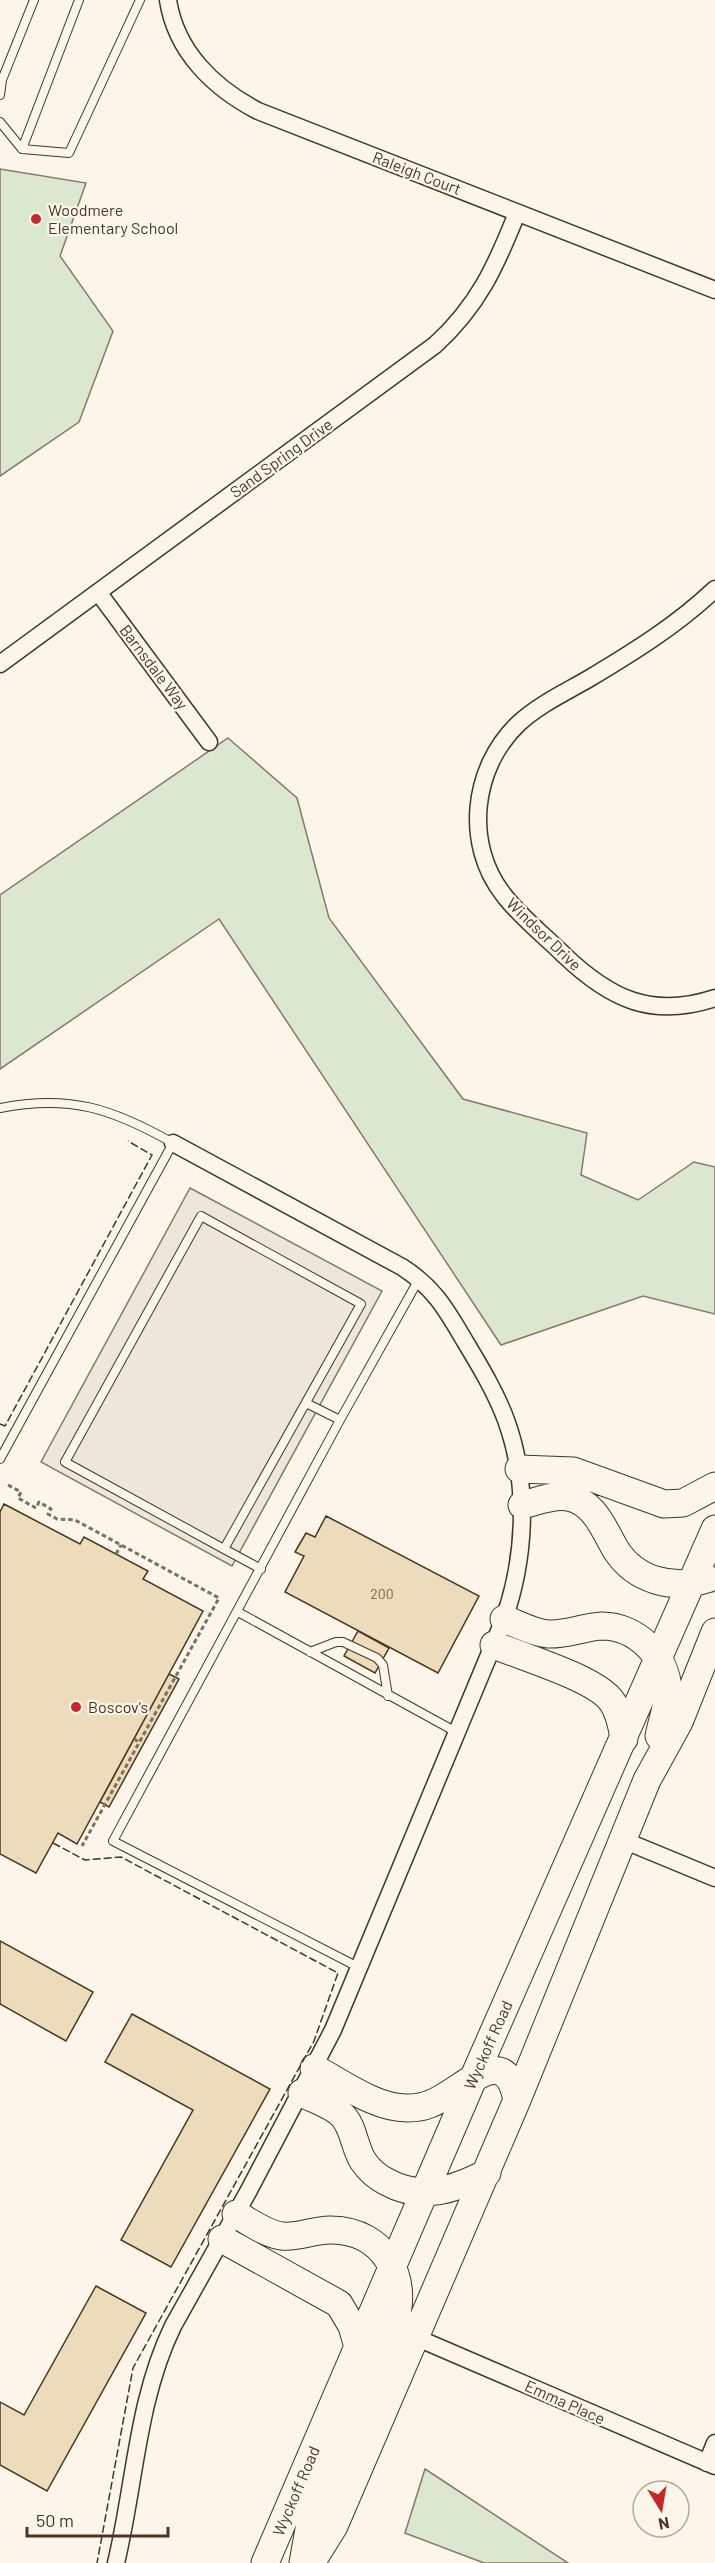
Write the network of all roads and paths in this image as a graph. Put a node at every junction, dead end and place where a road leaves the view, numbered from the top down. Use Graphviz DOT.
graph roads {
  1 [pos="34,0"];
  2 [pos="80,0"];
  3 [pos="140,0"];
  4 [pos="168,0"];
  5 [pos="0,95"];
  6 [pos="0,122"];
  7 [pos="22,149"];
  8 [pos="517,213"];
  9 [pos="715,290"];
  10 [pos="715,589"];
  11 [pos="98,592"];
  12 [pos="0,664"];
  13 [pos="209,742"];
  14 [pos="715,998"];
  15 [pos="0,1108"];
  16 [pos="173,1143"];
  17 [pos="419,1279"];
  18 [pos="306,1403"];
  19 [pos="340,1420"];
  20 [pos="0,1459"];
  21 [pos="519,1469"];
  22 [pos="8,1485"];
  23 [pos="715,1486"];
  24 [pos="522,1505"];
  25 [pos="715,1529"];
  26 [pos="121,1545"];
  27 [pos="224,1549"];
  28 [pos="116,1554"];
  29 [pos="261,1569"];
  30 [pos="704,1579"];
  31 [pos="238,1612"];
  32 [pos="504,1619"];
  33 [pos="715,1632"];
  34 [pos="494,1645"];
  35 [pos="310,1652"];
  36 [pos="659,1661"];
  37 [pos="388,1696"];
  38 [pos="458,1733"];
  39 [pos="134,1739"];
  40 [pos="624,1739"];
  41 [pos="139,1742"];
  42 [pos="646,1780"];
  43 [pos="622,1840"];
  44 [pos="82,1846"];
  45 [pos="715,1878"];
  46 [pos="360,1969"];
  47 [pos="314,2068"];
  48 [pos="473,2079"];
  49 [pos="302,2093"];
  50 [pos="517,2100"];
  51 [pos="487,2173"];
  52 [pos="424,2193"];
  53 [pos="236,2214"];
  54 [pos="222,2239"];
  55 [pos="393,2266"];
  56 [pos="415,2337"];
  57 [pos="358,2347"];
  58 [pos="715,2443"];
  59 [pos="711,2464"];
  60 [pos="116,2563"];
  61 [pos="266,2563"];
  62 [pos="303,2563"];
  63 [pos="311,2563"];
  1 -- 5 [label="lane"];
  2 -- 7 [label="lane"];
  3 -- 7 [label="lane"];
  4 -- 8 [label="street, Raleigh Court"];
  6 -- 7 [label="lane"];
  8 -- 9 [label="street, Raleigh Court"];
  8 -- 11 [label="street, Sand Spring Drive"];
  10 -- 14 [label="street, Windsor Drive"];
  11 -- 12 [label="street, Sand Spring Drive"];
  11 -- 13 [label="street, Barnsdale Way"];
  15 -- 16 [label="lane"];
  16 -- 17 [label="street"];
  16 -- 20 [label="lane"];
  17 -- 19 [label="lane"];
  17 -- 21 [label="street"];
  18 -- 19 [label="lane"];
  18 -- 27 [label="lane"];
  18 -- 27 [label="lane"];
  19 -- 29 [label="lane"];
  21 -- 23 [label="main road"];
  21 -- 24 [label="street"];
  22 -- 26 [label="path"];
  24 -- 30 [label="main road"];
  24 -- 32 [label="street"];
  25 -- 30 [label="main road, Wyckoff Road"];
  26 -- 28 [label="path"];
  26 -- 41 [label="path"];
  27 -- 29 [label="lane"];
  29 -- 31 [label="lane"];
  30 -- 36 [label="main road, Wyckoff Road"];
  31 -- 35 [label="lane"];
  31 -- 46 [label="lane"];
  32 -- 34 [label="street"];
  32 -- 36 [label="main road"];
  33 -- 42 [label="main road"];
  34 -- 38 [label="street"];
  34 -- 40 [label="main road"];
  35 -- 37 [label="lane"];
  35 -- 37 [label="lane"];
  36 -- 40 [label="main road, Wyckoff Road"];
  36 -- 42 [label="main road"];
  37 -- 38 [label="lane"];
  38 -- 46 [label="street"];
  39 -- 41 [label="path"];
  40 -- 48 [label="main road, Wyckoff Road"];
  41 -- 44 [label="path"];
  42 -- 43 [label="main road"];
  43 -- 45 [label="street"];
  43 -- 50 [label="main road"];
  46 -- 47 [label="street"];
  47 -- 48 [label="main road"];
  47 -- 49 [label="street"];
  48 -- 50 [label="main road"];
  48 -- 52 [label="main road, Wyckoff Road"];
  49 -- 52 [label="main road"];
  49 -- 53 [label="street"];
  50 -- 51 [label="main road"];
  51 -- 52 [label="main road"];
  51 -- 56 [label="main road"];
  52 -- 55 [label="main road, Wyckoff Road"];
  53 -- 54 [label="street"];
  53 -- 55 [label="main road"];
  54 -- 57 [label="main road"];
  54 -- 60 [label="street"];
  55 -- 57 [label="main road, Wyckoff Road"];
  55 -- 62 [label="main road"];
  56 -- 59 [label="street, Emma Place"];
  56 -- 63 [label="main road"];
  57 -- 61 [label="main road, Wyckoff Road"];
  58 -- 59 [label="street"];
}
